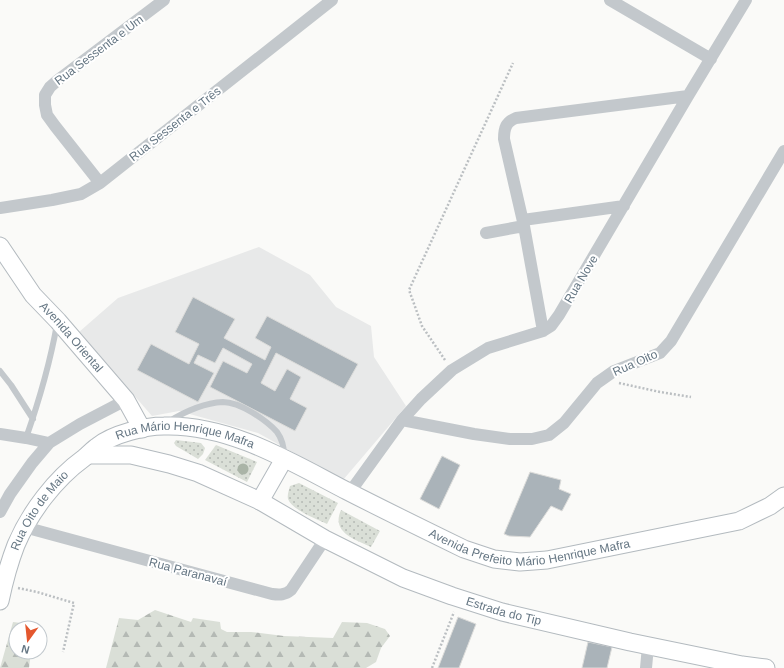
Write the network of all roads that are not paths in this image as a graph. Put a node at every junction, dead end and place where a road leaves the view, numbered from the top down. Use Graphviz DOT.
graph roads {
  1 [pos="164,0"];
  2 [pos="332,0"];
  3 [pos="610,0"];
  4 [pos="746,0"];
  5 [pos="710,60"];
  6 [pos="688,96"];
  7 [pos="784,151"];
  8 [pos="100,183"];
  9 [pos="624,206"];
  10 [pos="0,208"];
  11 [pos="523,223"];
  12 [pos="486,233"];
  13 [pos="0,246"];
  14 [pos="58,321"];
  15 [pos="543,331"];
  16 [pos="0,371"];
  17 [pos="126,400"];
  18 [pos="33,419"];
  19 [pos="402,420"];
  20 [pos="163,426"];
  21 [pos="142,429"];
  22 [pos="0,434"];
  23 [pos="26,438"];
  24 [pos="48,443"];
  25 [pos="88,455"];
  26 [pos="284,459"];
  27 [pos="350,492"];
  28 [pos="784,496"];
  29 [pos="260,501"];
  30 [pos="0,512"];
  31 [pos="24,527"];
  32 [pos="325,539"];
  33 [pos="2,593"];
  34 [pos="648,646"];
  35 [pos="646,668"];
  36 [pos="766,668"];
  1 -- 8 [label="street, Rua Sessenta e Um"];
  2 -- 8 [label="street, Rua Sessenta e Três"];
  3 -- 5 [label="street"];
  4 -- 5 [label="street, Rua Nove"];
  5 -- 6 [label="street, Rua Nove"];
  6 -- 9 [label="street, Rua Nove"];
  6 -- 11 [label="street"];
  7 -- 19 [label="street, Rua Oito"];
  8 -- 10 [label="street, Rua Sessenta e Três"];
  9 -- 11 [label="street"];
  9 -- 15 [label="street, Rua Nove"];
  11 -- 12 [label="street"];
  11 -- 15 [label="street"];
  13 -- 14 [label="street, Avenida Oriental"];
  14 -- 17 [label="street, Avenida Oriental"];
  14 -- 18 [label="lane"];
  15 -- 19 [label="street, Rua Nove"];
  16 -- 18 [label="lane"];
  17 -- 21 [label="street, Avenida Oriental"];
  17 -- 24 [label="street"];
  18 -- 23 [label="lane"];
  19 -- 27 [label="street, Rua Nove"];
  20 -- 21 [label="street, Rua Mário Henrique Mafra"];
  20 -- 26 [label="street, Rua Mário Henrique Mafra"];
  20 -- 26 [label="lane"];
  21 -- 25 [label="street, Rua Mário Henrique Mafra"];
  22 -- 23 [label="street"];
  23 -- 24 [label="street"];
  24 -- 30 [label="street"];
  25 -- 29 [label="street, Estrada do Tip"];
  25 -- 31 [label="street, Rua Oito de Maio"];
  26 -- 27 [label="street, Avenida Prefeito Mário Henrique Mafra"];
  26 -- 29 [label="street"];
  27 -- 28 [label="street, Avenida Prefeito Mário Henrique Mafra"];
  29 -- 32 [label="street, Estrada do Tip"];
  31 -- 32 [label="street, Rua Paranavaí"];
  31 -- 33 [label="street, Rua Oito de Maio"];
  32 -- 34 [label="street, Estrada do Tip"];
  34 -- 35 [label="street"];
  34 -- 36 [label="street, Estrada do Tip"];
}
